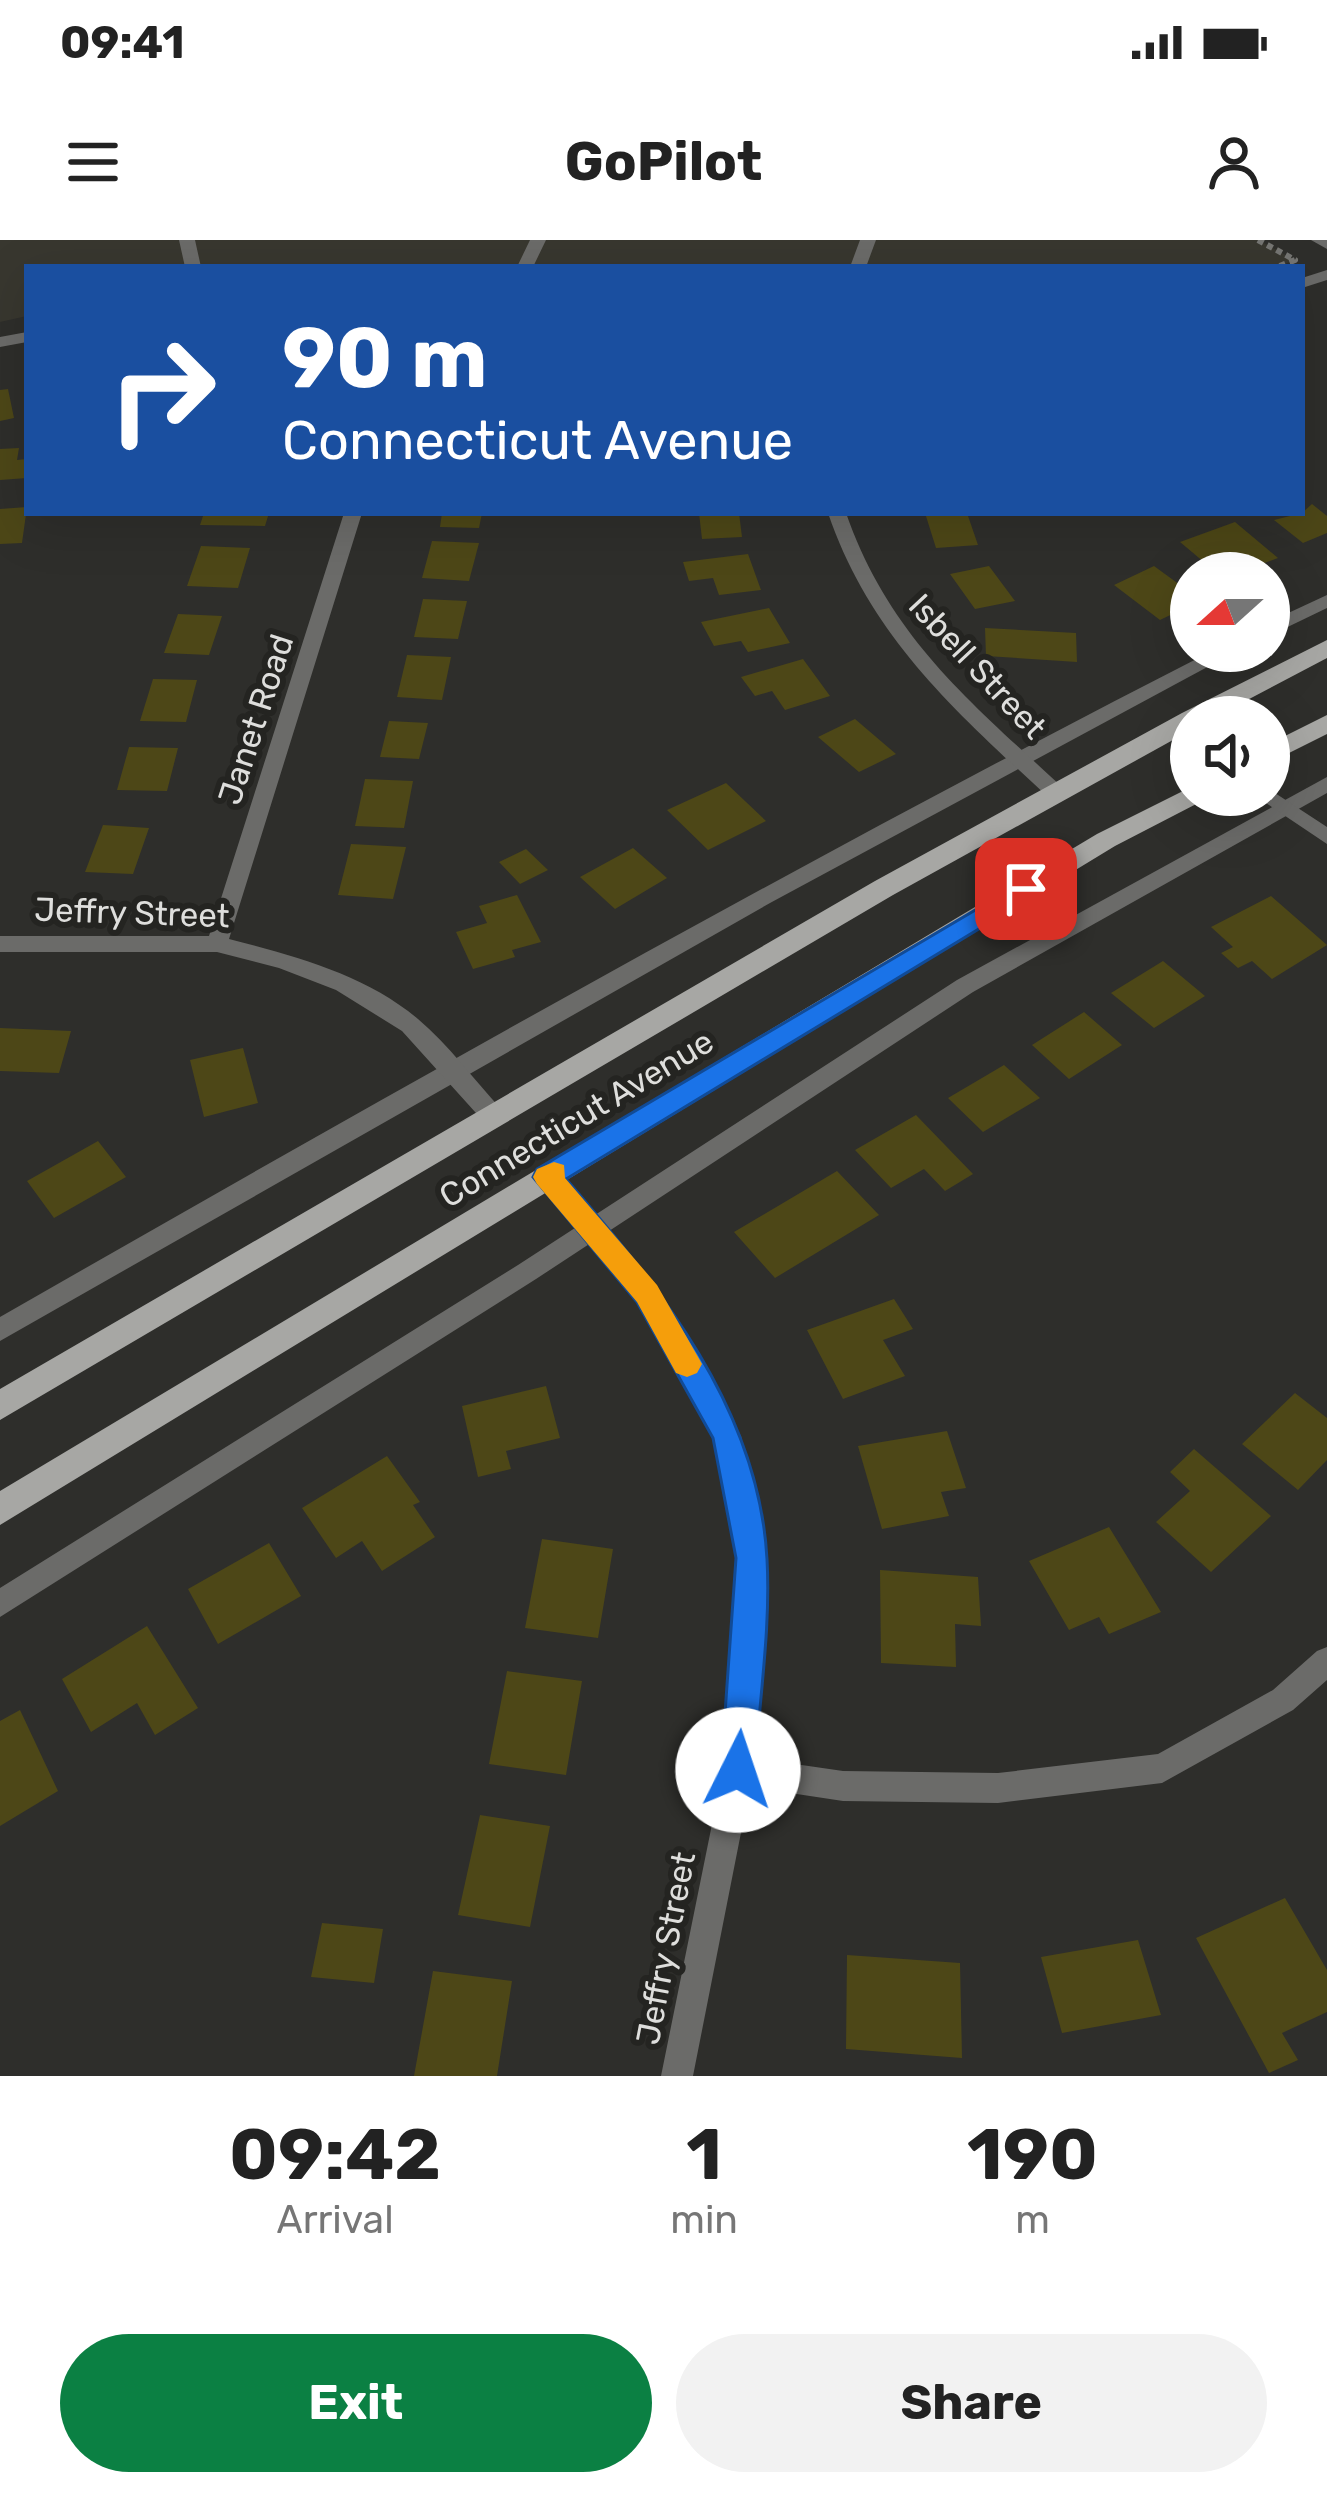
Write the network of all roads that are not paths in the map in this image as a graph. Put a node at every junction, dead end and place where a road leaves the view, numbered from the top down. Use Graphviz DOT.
graph roads {
  1 [pos="352,516"];
  2 [pos="838,516"];
  3 [pos="1327,601"];
  4 [pos="1290,620"];
  5 [pos="1327,648"];
  6 [pos="1185,672"];
  7 [pos="1235,696"];
  8 [pos="1327,723"];
  9 [pos="1170,730"];
  10 [pos="1290,743"];
  11 [pos="1017,757"];
  12 [pos="1327,784"];
  13 [pos="1054,791"];
  14 [pos="1290,797"];
  15 [pos="1170,807"];
  16 [pos="1290,813"];
  17 [pos="1250,816"];
  18 [pos="1327,837"];
  19 [pos="0,944"];
  20 [pos="217,944"];
  21 [pos="452,1070"];
  22 [pos="493,1115"];
  23 [pos="547,1177"];
  24 [pos="591,1229"];
  25 [pos="0,1330"];
  26 [pos="0,1406"];
  27 [pos="0,1509"];
  28 [pos="0,1604"];
  29 [pos="1327,1661"];
  30 [pos="738,1770"];
  31 [pos="676,2076"];
  1 -- 20 [label="street, Janet Road"];
  2 -- 11 [label="street, Isbell Street"];
  3 -- 4 [label="street"];
  5 -- 7 [label="main road, Connecticut Avenue"];
  6 -- 11 [label="street"];
  8 -- 10 [label="main road"];
  9 -- 13 [label="main road, Connecticut Avenue"];
  11 -- 13 [label="street, Isbell Street"];
  11 -- 21 [label="street"];
  12 -- 14 [label="street"];
  13 -- 22 [label="main road, Connecticut Avenue"];
  15 -- 23 [label="main road, Connecticut Avenue"];
  16 -- 18 [label="street"];
  17 -- 24 [label="street"];
  19 -- 20 [label="street, Jeffry Street"];
  20 -- 21 [label="street, Jeffry Street"];
  21 -- 22 [label="street, Jeffry Street"];
  21 -- 25 [label="street"];
  22 -- 26 [label="main road, Connecticut Avenue"];
  23 -- 24 [label="street, Jeffry Street"];
  23 -- 27 [label="main road, Connecticut Avenue"];
  24 -- 28 [label="street"];
  24 -- 30 [label="street, Jeffry Street"];
  29 -- 30 [label="street"];
  30 -- 31 [label="street, Jeffry Street"];
}
